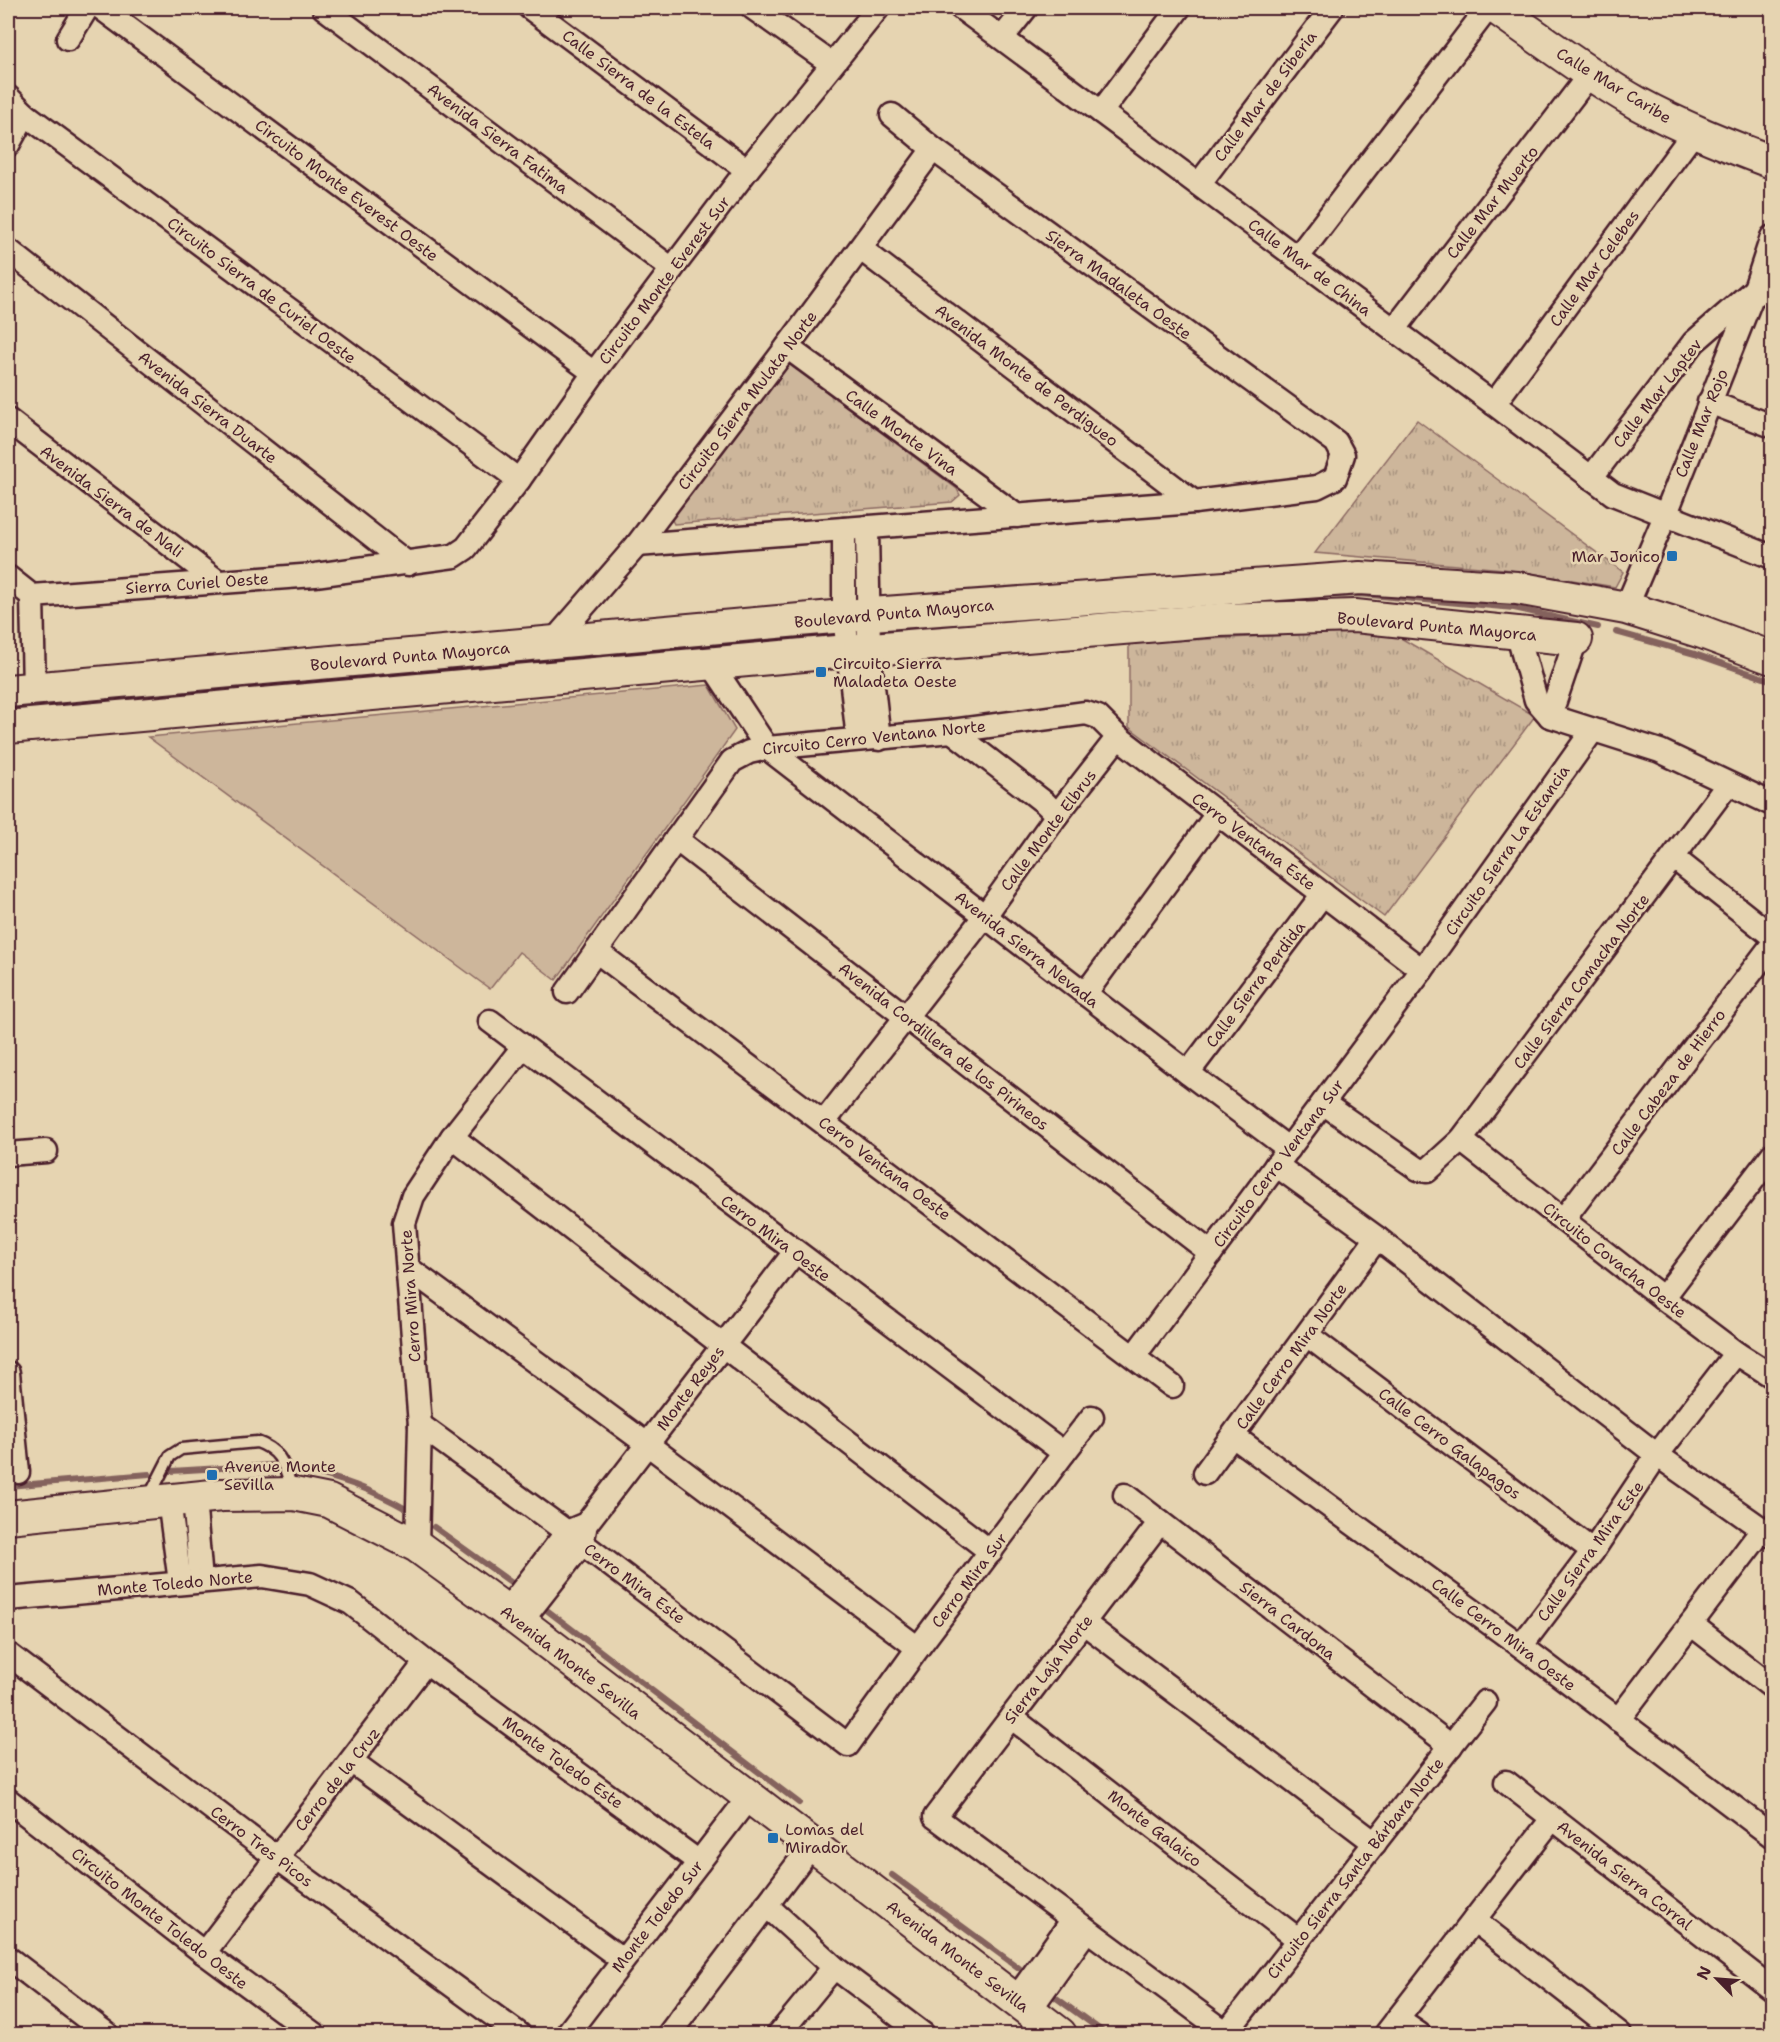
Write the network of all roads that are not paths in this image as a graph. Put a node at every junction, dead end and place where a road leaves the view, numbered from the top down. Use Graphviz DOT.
graph roads {
  1 [pos="87,8"];
  2 [pos="101,8"];
  3 [pos="324,8"];
  4 [pos="530,8"];
  5 [pos="753,8"];
  6 [pos="878,8"];
  7 [pos="961,8"];
  8 [pos="1026,8"];
  9 [pos="1179,8"];
  10 [pos="1332,8"];
  11 [pos="1488,8"];
  12 [pos="1496,8"];
  13 [pos="68,39"];
  14 [pos="1002,39"];
  15 [pos="832,64"];
  16 [pos="1590,74"];
  17 [pos="8,97"];
  18 [pos="1101,112"];
  19 [pos="26,114"];
  20 [pos="892,115"];
  21 [pos="1694,132"];
  22 [pos="8,145"];
  23 [pos="933,149"];
  24 [pos="1773,162"];
  25 [pos="747,170"];
  26 [pos="1199,184"];
  27 [pos="1773,237"];
  28 [pos="861,249"];
  29 [pos="8,250"];
  30 [pos="1297,258"];
  31 [pos="672,269"];
  32 [pos="1764,292"];
  33 [pos="1394,330"];
  34 [pos="787,347"];
  35 [pos="594,373"];
  36 [pos="1709,402"];
  37 [pos="1494,404"];
  38 [pos="8,420"];
  39 [pos="1773,426"];
  40 [pos="1591,478"];
  41 [pos="519,480"];
  42 [pos="1194,502"];
  43 [pos="1017,516"];
  44 [pos="1665,516"];
  45 [pos="867,527"];
  46 [pos="843,529"];
  47 [pos="637,545"];
  48 [pos="454,556"];
  49 [pos="1773,557"];
  50 [pos="408,564"];
  51 [pos="8,577"];
  52 [pos="217,581"];
  53 [pos="32,596"];
  54 [pos="1626,608"];
  55 [pos="856,615"];
  56 [pos="1517,632"];
  57 [pos="1576,639"];
  58 [pos="552,644"];
  59 [pos="859,651"];
  60 [pos="1773,658"];
  61 [pos="712,665"];
  62 [pos="21,691"];
  63 [pos="1086,712"];
  64 [pos="1550,716"];
  65 [pos="8,727"];
  66 [pos="1593,730"];
  67 [pos="952,731"];
  68 [pos="1118,737"];
  69 [pos="869,739"];
  70 [pos="767,748"];
  71 [pos="1728,784"];
  72 [pos="1773,804"];
  73 [pos="1217,813"];
  74 [pos="1057,815"];
  75 [pos="676,839"];
  76 [pos="1674,858"];
  77 [pos="1323,894"];
  78 [pos="984,917"];
  79 [pos="1773,936"];
  80 [pos="1773,945"];
  81 [pos="596,951"];
  82 [pos="1422,970"];
  83 [pos="567,992"];
  84 [pos="1085,994"];
  85 [pos="906,1017"];
  86 [pos="490,1021"];
  87 [pos="523,1047"];
  88 [pos="1188,1073"];
  89 [pos="1323,1102"];
  90 [pos="824,1122"];
  91 [pos="452,1137"];
  92 [pos="1461,1140"];
  93 [pos="46,1150"];
  94 [pos="8,1154"];
  95 [pos="1773,1155"];
  96 [pos="1283,1157"];
  97 [pos="1563,1220"];
  98 [pos="1377,1238"];
  99 [pos="795,1252"];
  100 [pos="1211,1253"];
  101 [pos="408,1268"];
  102 [pos="1663,1298"];
  103 [pos="1307,1335"];
  104 [pos="723,1345"];
  105 [pos="1736,1353"];
  106 [pos="1134,1356"];
  107 [pos="1769,1367"];
  108 [pos="8,1373"];
  109 [pos="1172,1386"];
  110 [pos="9,1409"];
  111 [pos="1092,1418"];
  112 [pos="420,1425"];
  113 [pos="1233,1436"];
  114 [pos="647,1444"];
  115 [pos="1064,1453"];
  116 [pos="1657,1455"];
  117 [pos="18,1472"];
  118 [pos="1204,1473"];
  119 [pos="294,1494"];
  120 [pos="1125,1495"];
  121 [pos="170,1500"];
  122 [pos="8,1517"];
  123 [pos="1161,1522"];
  124 [pos="578,1533"];
  125 [pos="1768,1533"];
  126 [pos="417,1546"];
  127 [pos="1593,1551"];
  128 [pos="991,1552"];
  129 [pos="191,1582"];
  130 [pos="8,1599"];
  131 [pos="513,1617"];
  132 [pos="1084,1623"];
  133 [pos="1691,1624"];
  134 [pos="1521,1646"];
  135 [pos="918,1648"];
  136 [pos="8,1654"];
  137 [pos="426,1662"];
  138 [pos="1773,1687"];
  139 [pos="1485,1702"];
  140 [pos="1011,1717"];
  141 [pos="1618,1720"];
  142 [pos="848,1745"];
  143 [pos="1451,1746"];
  144 [pos="351,1761"];
  145 [pos="1506,1782"];
  146 [pos="748,1797"];
  147 [pos="8,1800"];
  148 [pos="1552,1819"];
  149 [pos="1773,1836"];
  150 [pos="1375,1843"];
  151 [pos="812,1845"];
  152 [pos="276,1857"];
  153 [pos="699,1862"];
  154 [pos="766,1905"];
  155 [pos="1474,1920"];
  156 [pos="1079,1926"];
  157 [pos="1299,1940"];
  158 [pos="204,1953"];
  159 [pos="8,1958"];
  160 [pos="623,1960"];
  161 [pos="834,1968"];
  162 [pos="1773,1989"];
  163 [pos="1022,2005"];
  164 [pos="1391,2027"];
  165 [pos="101,2033"];
  166 [pos="314,2034"];
  167 [pos="519,2034"];
  168 [pos="567,2034"];
  169 [pos="669,2034"];
  170 [pos="779,2034"];
  171 [pos="923,2034"];
  172 [pos="1060,2034"];
  173 [pos="1227,2034"];
  174 [pos="1419,2034"];
  175 [pos="1620,2034"];
  1 -- 13 [label="street"];
  2 -- 35 [label="street, Circuito Monte Everest Oeste"];
  3 -- 31 [label="street, Avenida Sierra Fatima"];
  4 -- 25 [label="street, Calle Sierra de la Estela"];
  5 -- 15 [label="street"];
  6 -- 15 [label="street, Circuito Monte Everest Sur"];
  7 -- 14 [label="street, Calle Mar de China"];
  8 -- 14 [label="street"];
  9 -- 18 [label="street"];
  10 -- 26 [label="street, Calle Mar de Siberia"];
  11 -- 30 [label="street"];
  12 -- 16 [label="street, Calle Mar Caribe"];
  14 -- 18 [label="street, Calle Mar de China"];
  15 -- 25 [label="street, Circuito Monte Everest Sur"];
  16 -- 21 [label="street, Calle Mar Caribe"];
  16 -- 33 [label="street, Calle Mar Muerto"];
  17 -- 19 [label="street, Circuito Sierra de Curiel Oeste"];
  18 -- 26 [label="street, Calle Mar de China"];
  19 -- 22 [label="street"];
  19 -- 41 [label="street, Circuito Sierra de Curiel Oeste"];
  20 -- 23 [label="street, Sierra Madaleta Oeste"];
  21 -- 24 [label="street, Calle Mar Caribe"];
  21 -- 37 [label="street, Calle Mar Celebes"];
  23 -- 28 [label="street, Circuito Sierra Mulata Norte"];
  23 -- 42 [label="street, Sierra Madaleta Oeste"];
  25 -- 31 [label="street, Circuito Monte Everest Sur"];
  26 -- 30 [label="street, Calle Mar de China"];
  27 -- 32 [label="street, Calle Mar Rojo"];
  28 -- 34 [label="street, Circuito Sierra Mulata Norte"];
  28 -- 42 [label="street, Avenida Monte de Perdigueo"];
  29 -- 50 [label="street, Avenida Sierra Duarte"];
  30 -- 33 [label="street, Calle Mar de China"];
  31 -- 35 [label="street, Circuito Monte Everest Sur"];
  32 -- 36 [label="street, Calle Mar Rojo"];
  32 -- 40 [label="street, Calle Mar Laptev"];
  33 -- 37 [label="street, Calle Mar de China"];
  34 -- 43 [label="street, Calle Monte Vina"];
  34 -- 47 [label="street, Circuito Sierra Mulata Norte"];
  35 -- 41 [label="street, Circuito Monte Everest Sur"];
  36 -- 39 [label="street"];
  36 -- 44 [label="street, Calle Mar Rojo"];
  37 -- 40 [label="street, Calle Mar de China"];
  38 -- 52 [label="street, Avenida Sierra de Nali"];
  40 -- 44 [label="street, Calle Mar de China"];
  41 -- 48 [label="street, Circuito Monte Everest Sur"];
  42 -- 43 [label="street"];
  43 -- 45 [label="street"];
  44 -- 49 [label="street, Calle Mar de China"];
  44 -- 54 [label="street, Calle Mar Rojo"];
  45 -- 46 [label="street"];
  45 -- 55 [label="street"];
  46 -- 47 [label="street"];
  46 -- 55 [label="street"];
  47 -- 58 [label="street, Circuito Sierra Mulata Norte"];
  48 -- 50 [label="street, Sierra Curiel Oeste"];
  50 -- 52 [label="street, Sierra Curiel Oeste"];
  51 -- 53 [label="street"];
  52 -- 53 [label="street, Sierra Curiel Oeste"];
  53 -- 62 [label="street"];
  54 -- 55 [label="street, Boulevard Punta Mayorca"];
  54 -- 60 [label="street, Boulevard Punta Mayorca"];
  55 -- 58 [label="street, Boulevard Punta Mayorca"];
  55 -- 59 [label="street"];
  56 -- 57 [label="street, Boulevard Punta Mayorca"];
  56 -- 59 [label="street, Boulevard Punta Mayorca"];
  56 -- 64 [label="street"];
  57 -- 64 [label="street"];
  58 -- 62 [label="street, Boulevard Punta Mayorca"];
  59 -- 61 [label="street, Boulevard Punta Mayorca"];
  59 -- 69 [label="street"];
  61 -- 65 [label="street, Boulevard Punta Mayorca"];
  61 -- 70 [label="street, Avenida Sierra Nevada"];
  63 -- 67 [label="street, Circuito Cerro Ventana Norte"];
  63 -- 68 [label="street, Cerro Ventana Este"];
  64 -- 66 [label="street"];
  66 -- 71 [label="street"];
  66 -- 82 [label="street, Circuito Sierra La Estancia"];
  67 -- 69 [label="street, Circuito Cerro Ventana Norte"];
  67 -- 74 [label="street"];
  68 -- 73 [label="street, Cerro Ventana Este"];
  68 -- 74 [label="street, Calle Monte Elbrus"];
  69 -- 70 [label="street, Circuito Cerro Ventana Norte"];
  70 -- 75 [label="street, Circuito Cerro Ventana Norte"];
  70 -- 78 [label="street, Avenida Sierra Nevada"];
  71 -- 72 [label="street"];
  71 -- 76 [label="street, Calle Sierra Comacha Norte"];
  73 -- 77 [label="street, Cerro Ventana Este"];
  73 -- 84 [label="street"];
  74 -- 78 [label="street, Calle Monte Elbrus"];
  75 -- 81 [label="street, Circuito Cerro Ventana Norte"];
  75 -- 85 [label="street, Avenida Cordillera de los Pirineos"];
  76 -- 79 [label="street"];
  76 -- 92 [label="street, Calle Sierra Comacha Norte"];
  77 -- 82 [label="street, Cerro Ventana Este"];
  77 -- 88 [label="street, Calle Sierra Perdida"];
  78 -- 84 [label="street, Avenida Sierra Nevada"];
  78 -- 85 [label="street, Calle Monte Elbrus"];
  80 -- 97 [label="street, Calle Cabeza de Hierro"];
  81 -- 83 [label="street, Circuito Cerro Ventana Norte"];
  81 -- 90 [label="street, Cerro Ventana Oeste"];
  82 -- 89 [label="street, Circuito Cerro Ventana Sur"];
  84 -- 88 [label="street, Avenida Sierra Nevada"];
  85 -- 90 [label="street, Calle Monte Elbrus"];
  85 -- 100 [label="street, Avenida Cordillera de los Pirineos"];
  86 -- 87 [label="street, Cerro Mira Oeste"];
  87 -- 91 [label="street, Cerro Mira Norte"];
  87 -- 99 [label="street, Cerro Mira Oeste"];
  88 -- 96 [label="street, Avenida Sierra Nevada"];
  89 -- 92 [label="street, Calle Sierra Comacha Norte"];
  89 -- 96 [label="street, Circuito Cerro Ventana Sur"];
  90 -- 106 [label="street, Cerro Ventana Oeste"];
  91 -- 101 [label="street, Cerro Mira Norte"];
  91 -- 104 [label="street"];
  92 -- 97 [label="street, Circuito Covacha Oeste"];
  93 -- 94 [label="street"];
  95 -- 102 [label="street"];
  96 -- 98 [label="street, Avenida Sierra Nevada"];
  96 -- 100 [label="street, Circuito Cerro Ventana Sur"];
  97 -- 102 [label="street, Circuito Covacha Oeste"];
  98 -- 103 [label="street, Calle Cerro Mira Norte"];
  98 -- 116 [label="street, Avenida Sierra Nevada"];
  99 -- 104 [label="street, Monte Reyes"];
  99 -- 115 [label="street, Cerro Mira Oeste"];
  100 -- 106 [label="street, Circuito Cerro Ventana Sur"];
  101 -- 112 [label="street, Cerro Mira Norte"];
  101 -- 114 [label="street"];
  102 -- 105 [label="street, Circuito Covacha Oeste"];
  103 -- 113 [label="street, Calle Cerro Mira Norte"];
  103 -- 127 [label="street, Calle Cerro Galapagos"];
  104 -- 114 [label="street, Monte Reyes"];
  104 -- 128 [label="street"];
  105 -- 107 [label="street, Circuito Covacha Oeste"];
  105 -- 116 [label="street, Calle Sierra Mira Este"];
  106 -- 109 [label="street, Cerro Ventana Oeste"];
  108 -- 110 [label="street"];
  110 -- 117 [label="street"];
  111 -- 115 [label="street, Cerro Mira Sur"];
  112 -- 124 [label="street, Cerro Mira Este"];
  112 -- 126 [label="street, Cerro Mira Norte"];
  113 -- 118 [label="street, Calle Cerro Mira Norte"];
  113 -- 134 [label="street, Calle Cerro Mira Oeste"];
  114 -- 124 [label="street, Monte Reyes"];
  114 -- 135 [label="street"];
  115 -- 128 [label="street, Cerro Mira Sur"];
  116 -- 125 [label="street, Avenida Sierra Nevada"];
  116 -- 127 [label="street, Calle Sierra Mira Este"];
  119 -- 121 [label="street, Avenida Monte Sevilla"];
  119 -- 121 [label="lane"];
  119 -- 126 [label="street, Avenida Monte Sevilla"];
  120 -- 123 [label="street, Sierra Cardona"];
  121 -- 122 [label="street, Avenida Monte Sevilla"];
  121 -- 129 [label="street"];
  123 -- 132 [label="street, Sierra Laja Norte"];
  123 -- 143 [label="street, Sierra Cardona"];
  124 -- 131 [label="street, Monte Reyes"];
  124 -- 142 [label="street, Cerro Mira Este"];
  125 -- 133 [label="street"];
  126 -- 131 [label="street, Avenida Monte Sevilla"];
  127 -- 134 [label="street, Calle Sierra Mira Este"];
  128 -- 135 [label="street, Cerro Mira Sur"];
  129 -- 130 [label="street, Monte Toledo Norte"];
  129 -- 137 [label="street, Monte Toledo Norte"];
  131 -- 146 [label="street, Avenida Monte Sevilla"];
  132 -- 140 [label="street, Sierra Laja Norte"];
  132 -- 150 [label="street"];
  133 -- 138 [label="street"];
  133 -- 141 [label="street"];
  134 -- 141 [label="street, Calle Cerro Mira Oeste"];
  135 -- 142 [label="street, Cerro Mira Sur"];
  136 -- 152 [label="street, Cerro Tres Picos"];
  137 -- 144 [label="street, Cerro de la Cruz"];
  137 -- 153 [label="street, Monte Toledo Este"];
  139 -- 143 [label="street, Circuito Sierra Santa Bárbara Norte"];
  140 -- 156 [label="street, Sierra Laja Norte"];
  140 -- 157 [label="street, Monte Galaico"];
  141 -- 149 [label="street, Calle Cerro Mira Oeste"];
  143 -- 150 [label="street, Circuito Sierra Santa Bárbara Norte"];
  144 -- 152 [label="street, Cerro de la Cruz"];
  144 -- 160 [label="street"];
  145 -- 148 [label="street, Avenida Sierra Corral"];
  146 -- 151 [label="street, Avenida Monte Sevilla"];
  146 -- 153 [label="street, Monte Toledo Sur"];
  147 -- 158 [label="street, Circuito Monte Toledo Oeste"];
  148 -- 155 [label="street"];
  148 -- 162 [label="street, Avenida Sierra Corral"];
  150 -- 157 [label="street, Circuito Sierra Santa Bárbara Norte"];
  151 -- 154 [label="street"];
  151 -- 163 [label="street, Avenida Monte Sevilla"];
  152 -- 158 [label="street, Cerro de la Cruz"];
  152 -- 167 [label="street, Cerro Tres Picos"];
  153 -- 160 [label="street, Monte Toledo Sur"];
  154 -- 161 [label="street"];
  154 -- 169 [label="street"];
  155 -- 164 [label="street"];
  155 -- 175 [label="street"];
  156 -- 163 [label="street"];
  156 -- 173 [label="street"];
  157 -- 173 [label="street, Circuito Sierra Santa Bárbara Norte"];
  158 -- 166 [label="street, Circuito Monte Toledo Oeste"];
  159 -- 165 [label="street"];
  160 -- 168 [label="street, Monte Toledo Sur"];
  161 -- 170 [label="street"];
  161 -- 171 [label="street"];
  163 -- 172 [label="street, Avenida Monte Sevilla"];
  164 -- 174 [label="street"];
}
